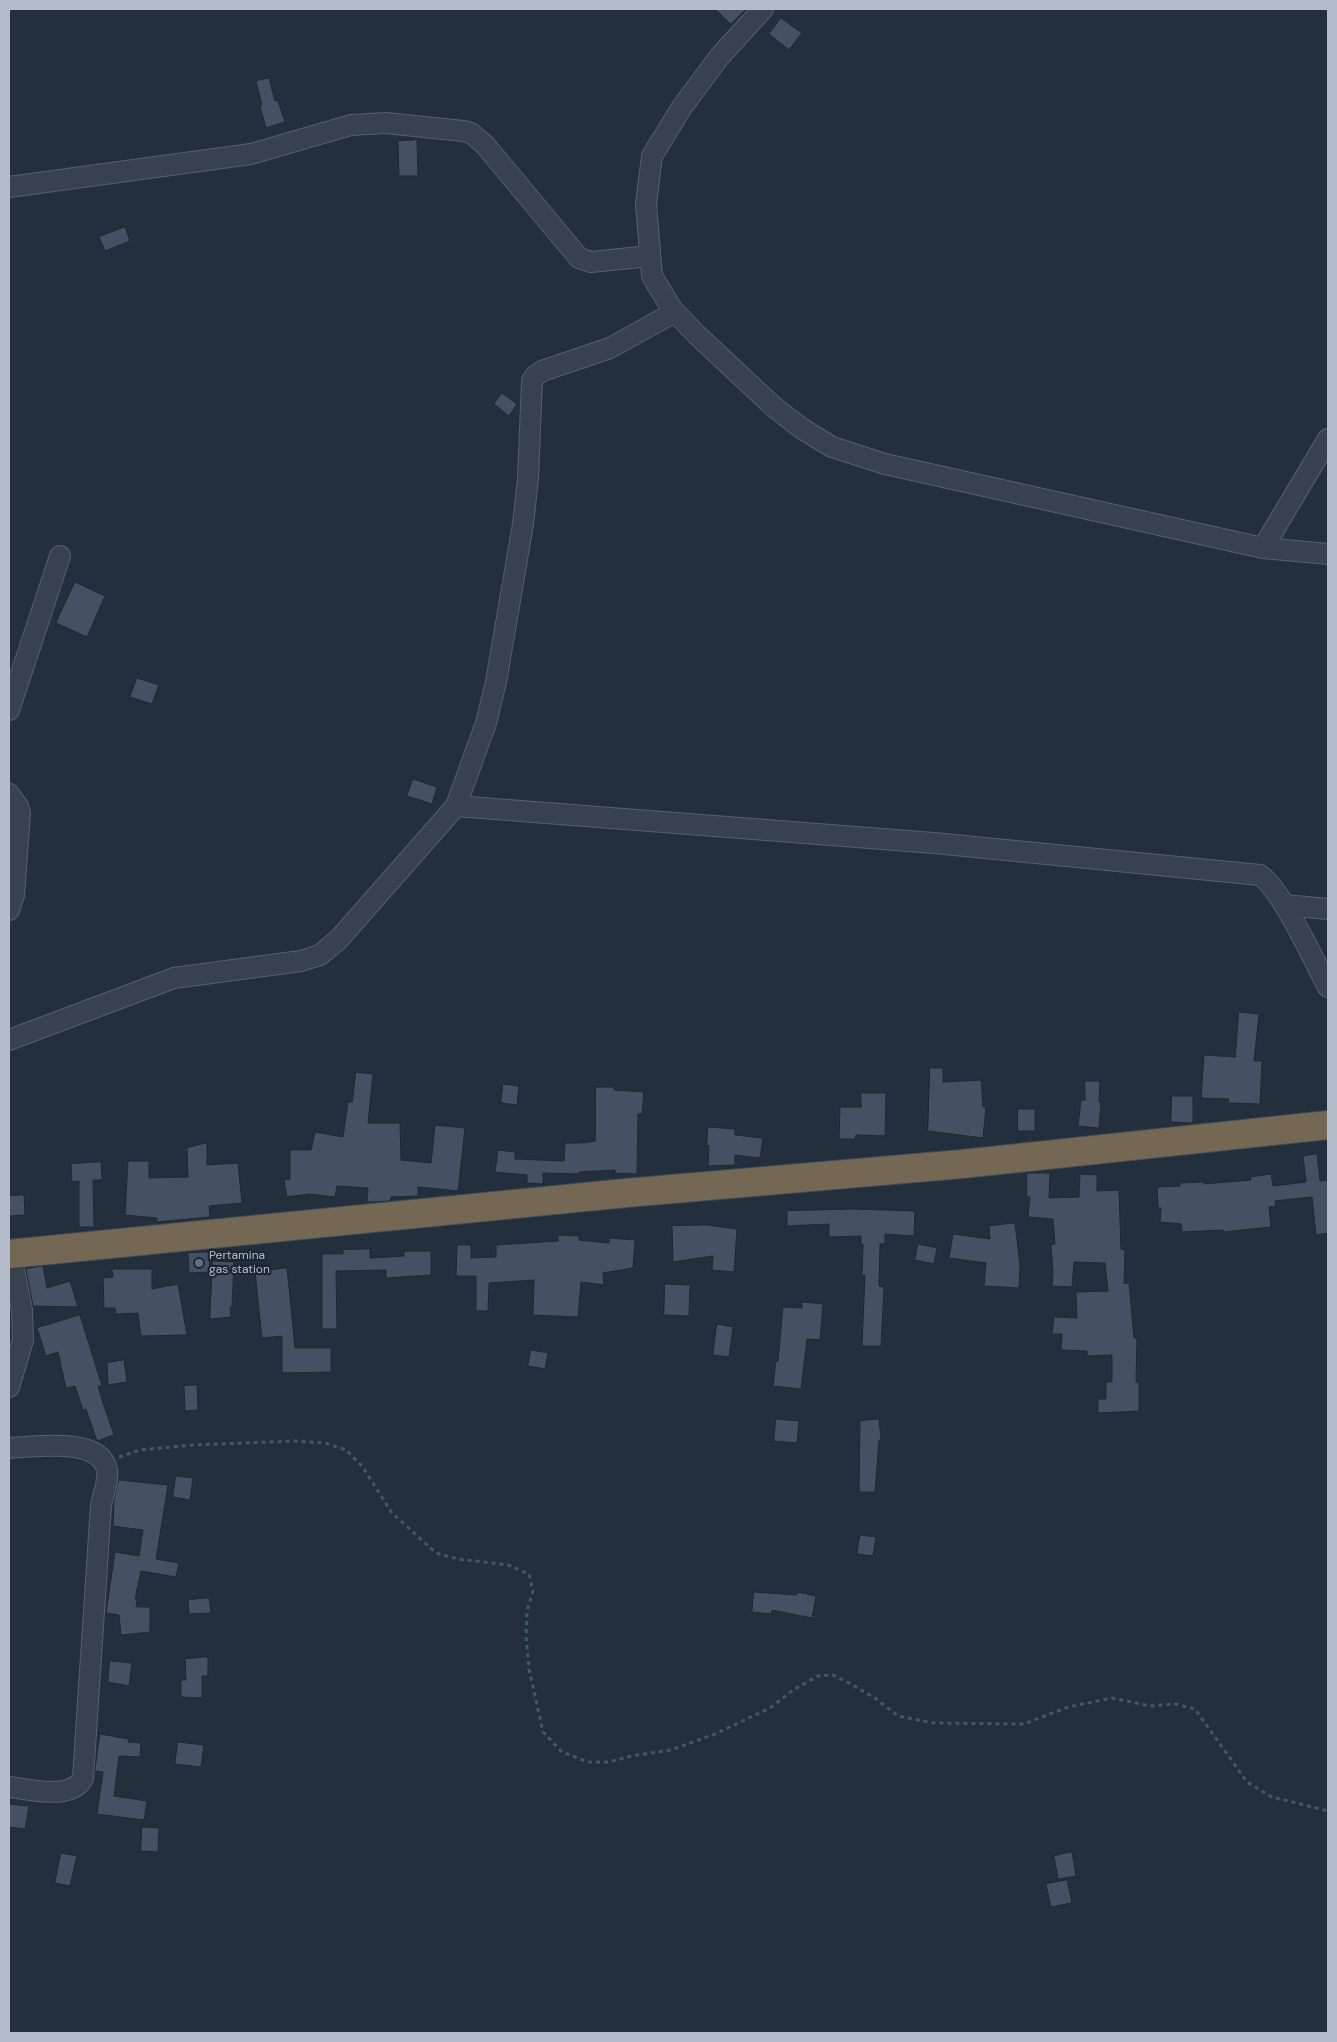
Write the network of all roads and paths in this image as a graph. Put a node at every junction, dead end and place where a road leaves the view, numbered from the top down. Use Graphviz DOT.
graph roads {
  1 [pos="763,9"];
  2 [pos="9,187"];
  3 [pos="650,256"];
  4 [pos="676,312"];
  5 [pos="1328,439"];
  6 [pos="1263,548"];
  7 [pos="1328,554"];
  8 [pos="60,556"];
  9 [pos="9,710"];
  10 [pos="9,794"];
  11 [pos="456,806"];
  12 [pos="1284,905"];
  13 [pos="1328,909"];
  14 [pos="9,910"];
  15 [pos="1328,987"];
  16 [pos="9,1040"];
  17 [pos="1328,1125"];
  18 [pos="10,1254"];
  19 [pos="9,1387"];
  20 [pos="9,1448"];
  21 [pos="107,1470"];
  22 [pos="9,1786"];
  23 [pos="1328,1811"];
  1 -- 3 [label="street"];
  2 -- 3 [label="street"];
  3 -- 4 [label="street"];
  4 -- 6 [label="street"];
  4 -- 11 [label="street"];
  5 -- 6 [label="street"];
  6 -- 7 [label="street"];
  8 -- 9 [label="street"];
  10 -- 14 [label="street"];
  11 -- 12 [label="street"];
  11 -- 16 [label="street"];
  12 -- 13 [label="street"];
  12 -- 15 [label="street"];
  17 -- 18 [label="highway"];
  18 -- 19 [label="street"];
  20 -- 21 [label="street"];
  21 -- 22 [label="street"];
  21 -- 23 [label="path"];
}
